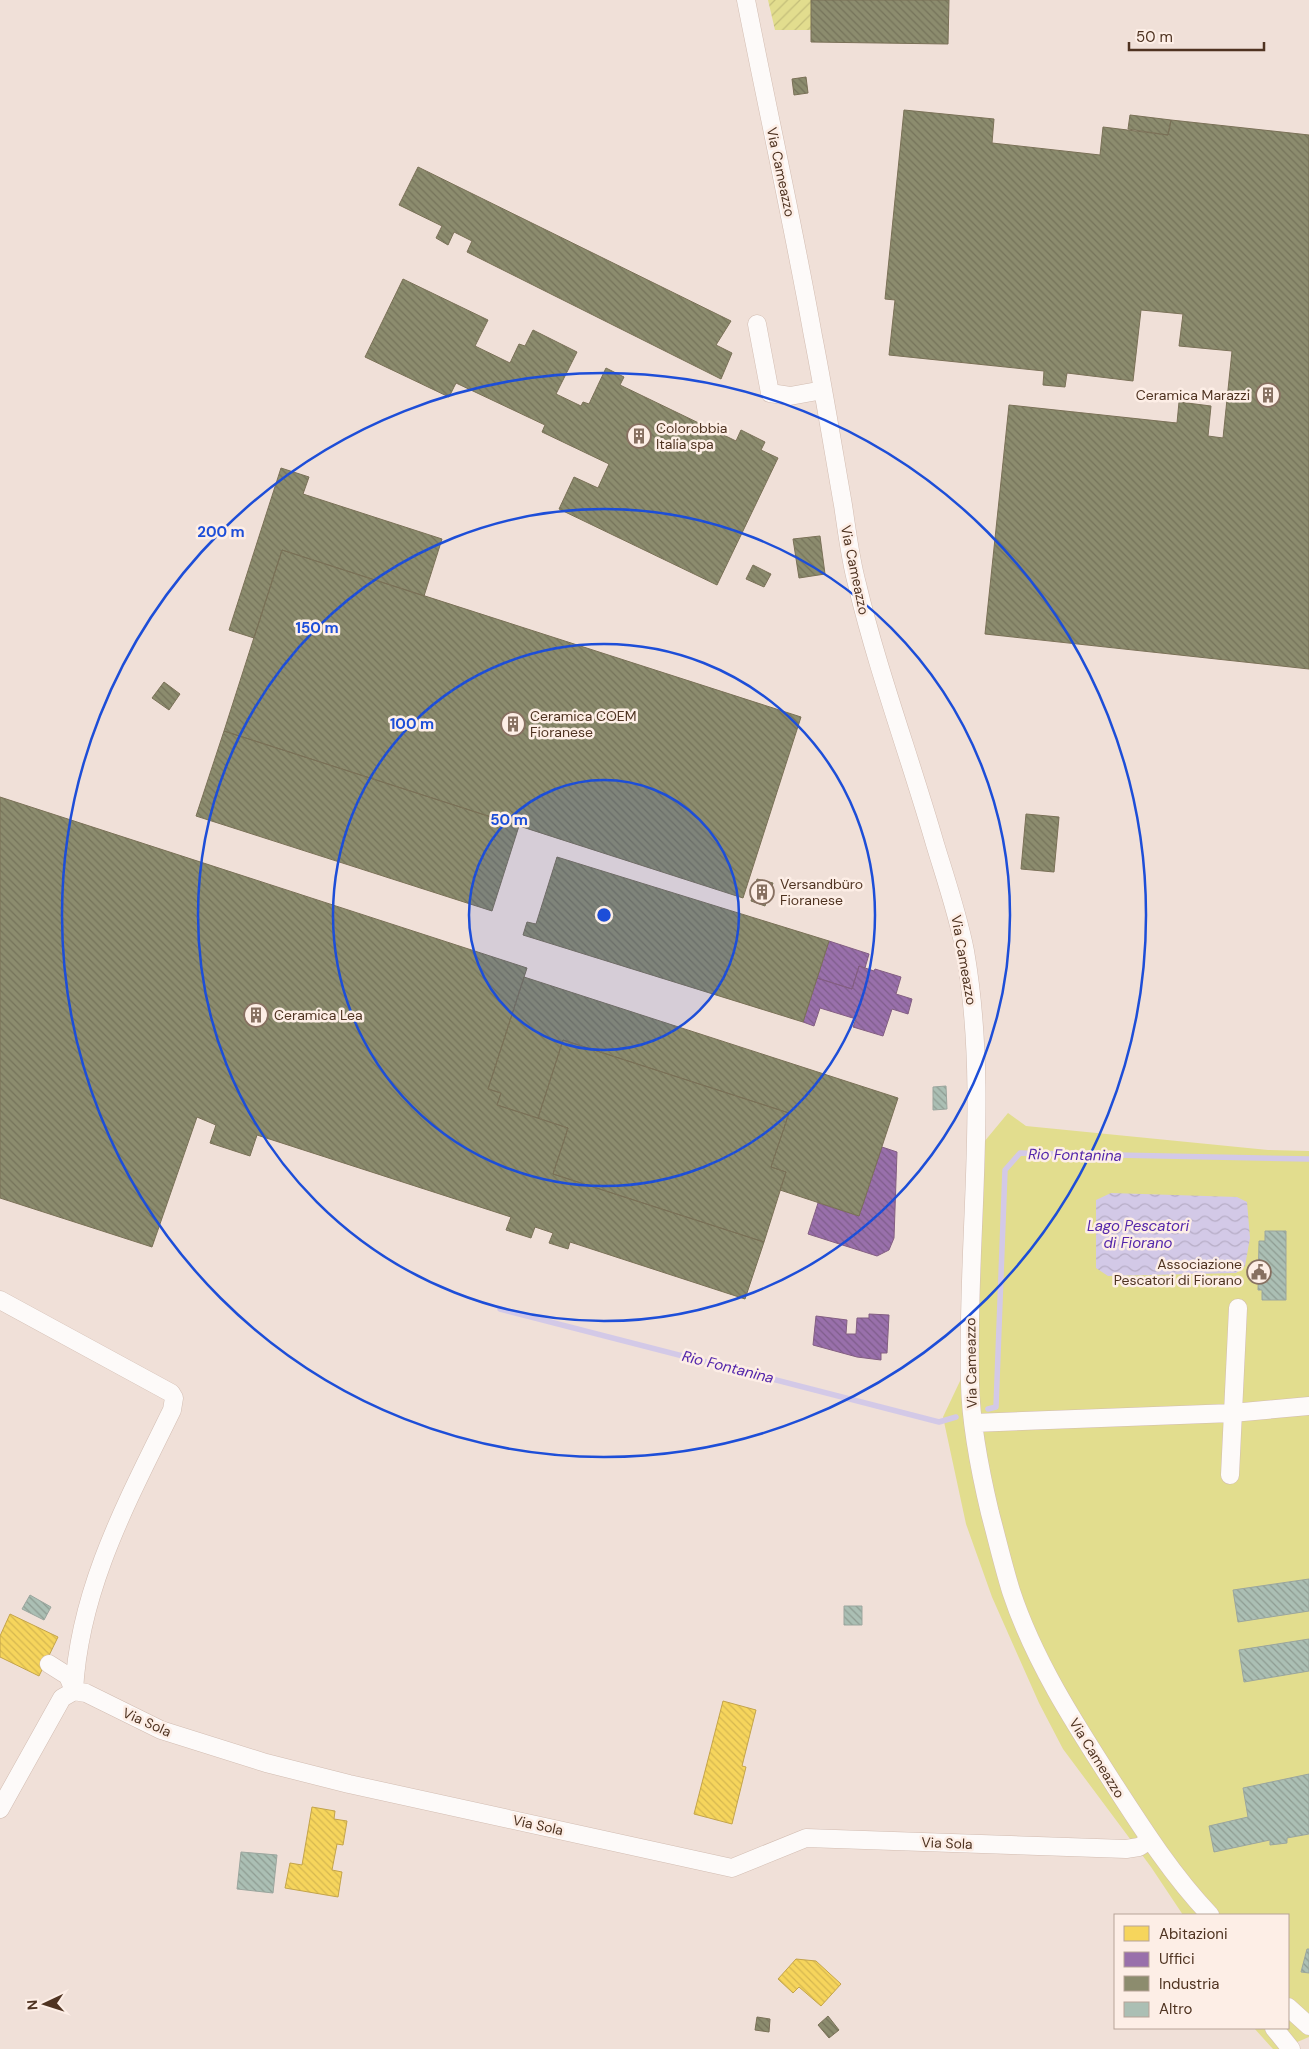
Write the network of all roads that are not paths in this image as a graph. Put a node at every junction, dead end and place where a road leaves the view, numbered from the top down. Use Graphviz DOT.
graph roads {
  1 [pos="746,0"];
  2 [pos="757,324"];
  3 [pos="823,390"];
  4 [pos="0,1300"];
  5 [pos="1238,1308"];
  6 [pos="1309,1406"];
  7 [pos="1232,1413"];
  8 [pos="973,1423"];
  9 [pos="1230,1475"];
  10 [pos="49,1664"];
  11 [pos="74,1691"];
  12 [pos="0,1809"];
  13 [pos="1150,1840"];
  14 [pos="1187,1890"];
  15 [pos="1199,1914"];
  16 [pos="1209,1914"];
  17 [pos="1289,2008"];
  18 [pos="1309,2026"];
  19 [pos="1275,2029"];
  20 [pos="1291,2049"];
  1 -- 3 [label="street, Via Cameazzo"];
  2 -- 3 [label="street"];
  3 -- 8 [label="street, Via Cameazzo"];
  4 -- 11 [label="street"];
  5 -- 7 [label="street"];
  6 -- 7 [label="street"];
  7 -- 8 [label="street"];
  7 -- 9 [label="street"];
  8 -- 13 [label="street, Via Cameazzo"];
  10 -- 11 [label="street"];
  11 -- 12 [label="street"];
  11 -- 13 [label="street, Via Sola"];
  13 -- 14 [label="street, Via Cameazzo"];
  14 -- 15 [label="street, Via Cameazzo"];
  14 -- 16 [label="street, Via Cameazzo"];
  17 -- 18 [label="street"];
  19 -- 20 [label="street"];
}
